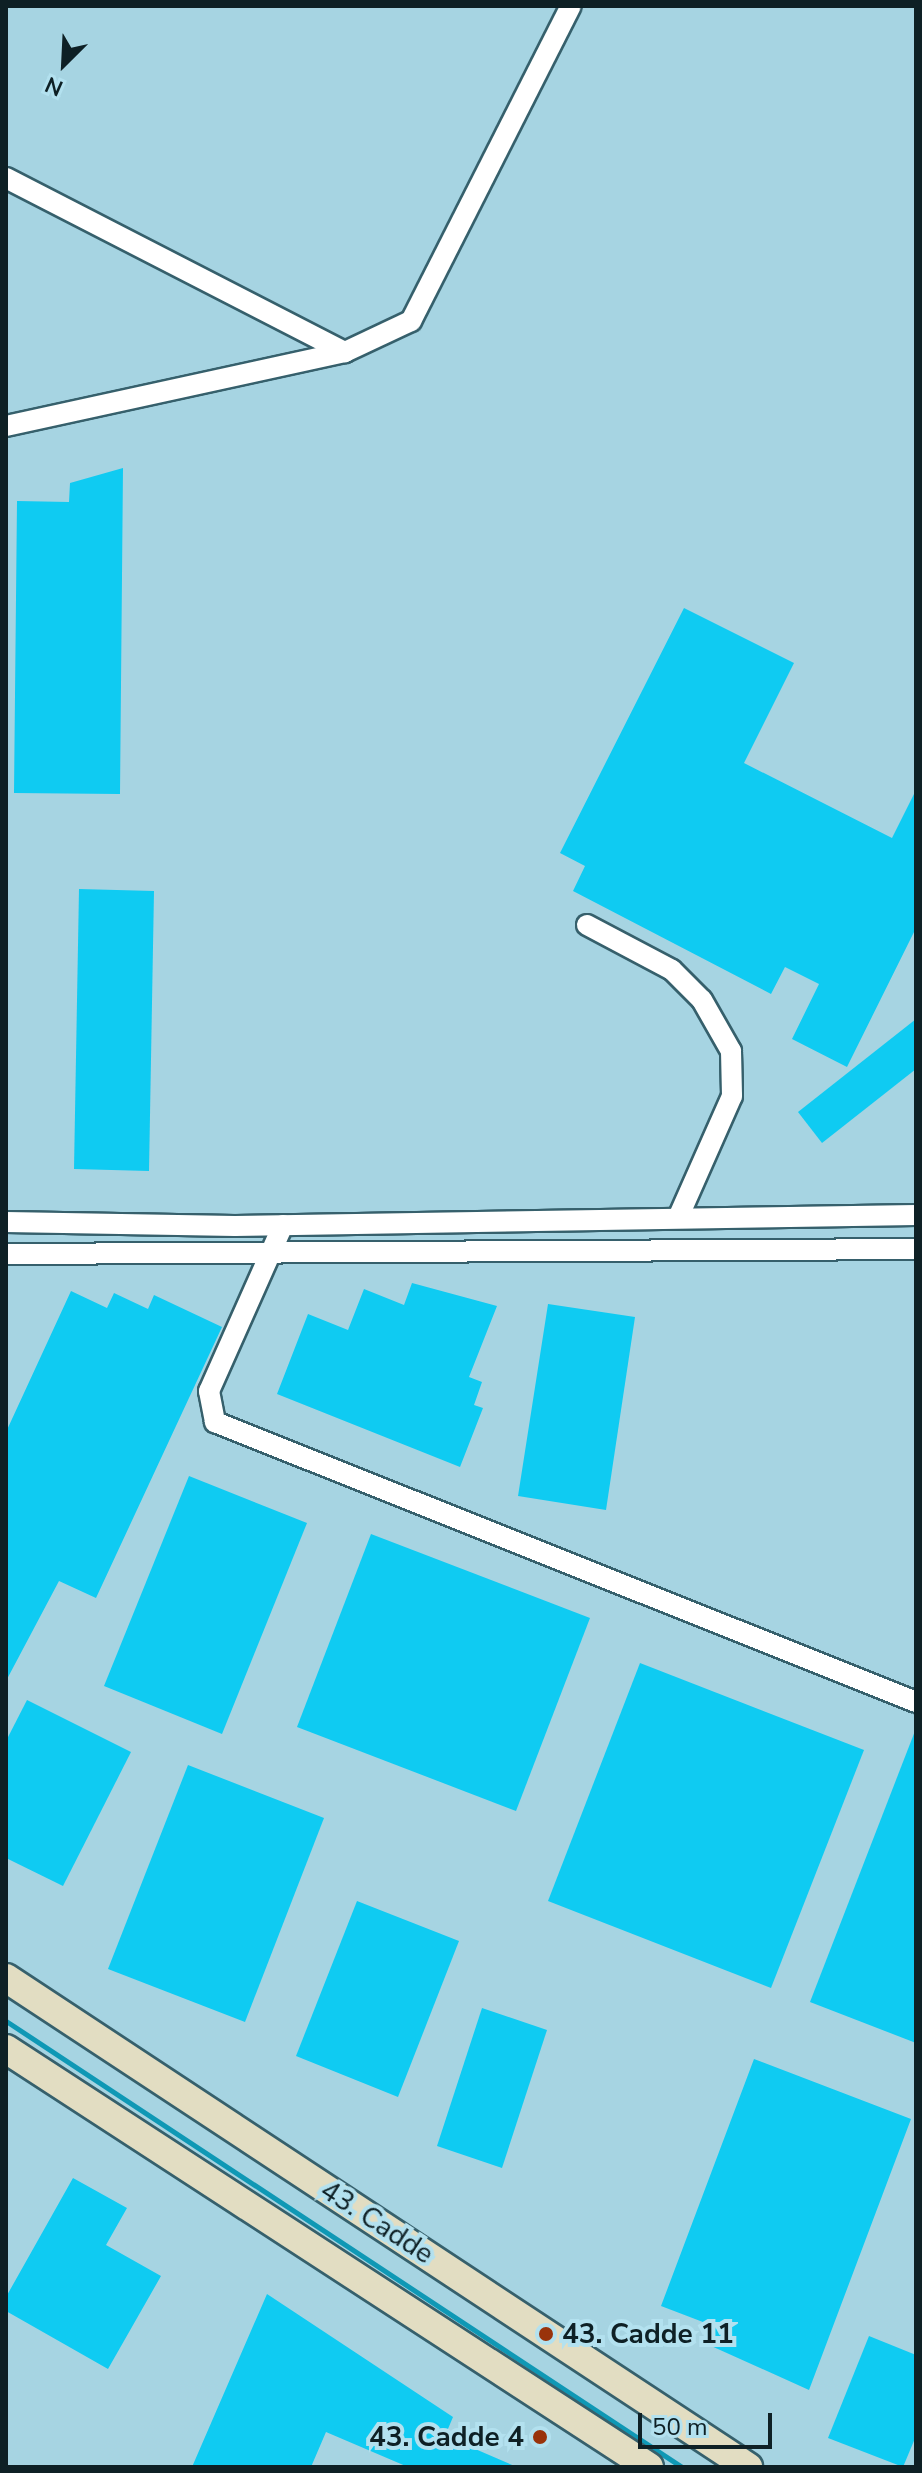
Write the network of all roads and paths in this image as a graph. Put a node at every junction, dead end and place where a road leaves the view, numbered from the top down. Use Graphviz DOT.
graph roads {
  1 [pos="571,6"];
  2 [pos="6,178"];
  3 [pos="345,352"];
  4 [pos="6,426"];
  5 [pos="587,925"];
  6 [pos="916,1215"];
  7 [pos="678,1218"];
  8 [pos="6,1222"];
  9 [pos="283,1225"];
  10 [pos="916,1249"];
  11 [pos="6,1254"];
  12 [pos="272,1256"];
  13 [pos="916,1702"];
  14 [pos="6,1978"];
  15 [pos="6,2049"];
  16 [pos="649,2467"];
  17 [pos="748,2467"];
  1 -- 3 [label="street"];
  2 -- 3 [label="street"];
  3 -- 4 [label="street"];
  5 -- 7 [label="street"];
  6 -- 7 [label="street"];
  7 -- 9 [label="street"];
  8 -- 9 [label="street"];
  9 -- 12 [label="street"];
  10 -- 12 [label="street"];
  11 -- 12 [label="street"];
  12 -- 13 [label="street"];
  14 -- 17 [label="main road, 43. Cadde"];
  15 -- 16 [label="main road, 43. Cadde"];
}
